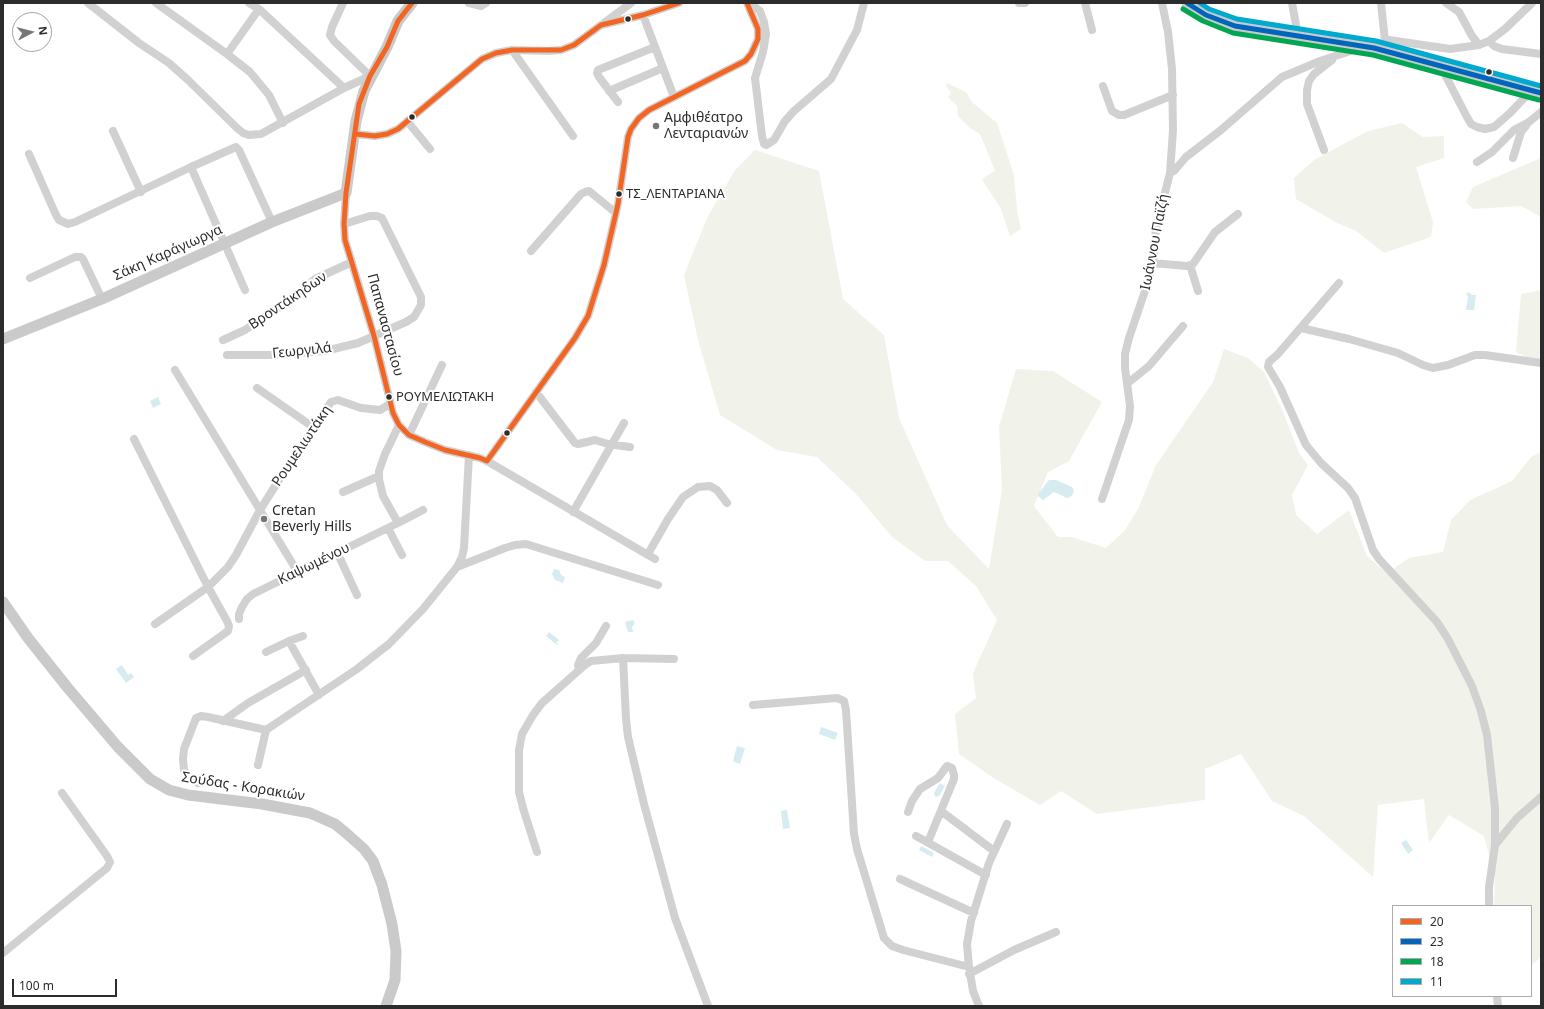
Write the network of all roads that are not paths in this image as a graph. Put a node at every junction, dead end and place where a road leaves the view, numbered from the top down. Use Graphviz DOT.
graph roads {
  1 [pos="88,3"];
  2 [pos="156,3"];
  3 [pos="249,3"];
  4 [pos="343,3"];
  5 [pos="412,3"];
  6 [pos="470,3"];
  7 [pos="486,3"];
  8 [pos="630,3"];
  9 [pos="679,3"];
  10 [pos="864,3"];
  11 [pos="1019,3"];
  12 [pos="1025,3"];
  13 [pos="1085,3"];
  14 [pos="1162,3"];
  15 [pos="1169,3"];
  16 [pos="1187,3"];
  17 [pos="1292,3"];
  18 [pos="1381,3"];
  19 [pos="1446,3"];
  20 [pos="1532,3"];
  21 [pos="748,4"];
  22 [pos="259,9"];
  23 [pos="643,15"];
  24 [pos="1165,18"];
  25 [pos="601,25"];
  26 [pos="1092,30"];
  27 [pos="1298,36"];
  28 [pos="1385,41"];
  29 [pos="1489,41"];
  30 [pos="1479,45"];
  31 [pos="655,47"];
  32 [pos="1369,47"];
  33 [pos="512,50"];
  34 [pos="228,54"];
  35 [pos="1344,54"];
  36 [pos="1541,54"];
  37 [pos="1440,65"];
  38 [pos="663,68"];
  39 [pos="370,76"];
  40 [pos="1103,86"];
  41 [pos="344,88"];
  42 [pos="609,91"];
  43 [pos="1536,92"];
  44 [pos="1173,95"];
  45 [pos="674,97"];
  46 [pos="618,102"];
  47 [pos="1541,112"];
  48 [pos="407,121"];
  49 [pos="1529,122"];
  50 [pos="283,123"];
  51 [pos="113,131"];
  52 [pos="355,134"];
  53 [pos="573,136"];
  54 [pos="430,150"];
  55 [pos="1324,150"];
  56 [pos="28,154"];
  57 [pos="1512,158"];
  58 [pos="1477,162"];
  59 [pos="191,167"];
  60 [pos="1170,173"];
  61 [pos="141,192"];
  62 [pos="346,193"];
  63 [pos="616,213"];
  64 [pos="1238,214"];
  65 [pos="272,222"];
  66 [pos="344,224"];
  67 [pos="226,244"];
  68 [pos="531,250"];
  69 [pos="352,262"];
  70 [pos="1153,263"];
  71 [pos="1190,265"];
  72 [pos="30,278"];
  73 [pos="1339,283"];
  74 [pos="245,290"];
  75 [pos="1198,291"];
  76 [pos="102,299"];
  77 [pos="1183,326"];
  78 [pos="1301,328"];
  79 [pos="374,336"];
  80 [pos="3,339"];
  81 [pos="224,340"];
  82 [pos="227,355"];
  83 [pos="1541,363"];
  84 [pos="442,365"];
  85 [pos="175,370"];
  86 [pos="1128,383"];
  87 [pos="257,388"];
  88 [pos="536,392"];
  89 [pos="390,404"];
  90 [pos="624,424"];
  91 [pos="399,425"];
  92 [pos="313,427"];
  93 [pos="409,435"];
  94 [pos="134,439"];
  95 [pos="611,444"];
  96 [pos="630,447"];
  97 [pos="469,455"];
  98 [pos="487,461"];
  99 [pos="379,476"];
  100 [pos="343,492"];
  101 [pos="1102,499"];
  102 [pos="727,503"];
  103 [pos="260,510"];
  104 [pos="423,510"];
  105 [pos="573,512"];
  106 [pos="398,523"];
  107 [pos="388,528"];
  108 [pos="337,552"];
  109 [pos="402,555"];
  110 [pos="457,567"];
  111 [pos="297,571"];
  112 [pos="658,584"];
  113 [pos="208,587"];
  114 [pos="357,595"];
  115 [pos="3,602"];
  116 [pos="239,619"];
  117 [pos="155,624"];
  118 [pos="606,626"];
  119 [pos="303,636"];
  120 [pos="288,641"];
  121 [pos="266,652"];
  122 [pos="193,656"];
  123 [pos="624,658"];
  124 [pos="674,659"];
  125 [pos="306,670"];
  126 [pos="579,670"];
  127 [pos="319,695"];
  128 [pos="753,705"];
  129 [pos="223,721"];
  130 [pos="266,730"];
  131 [pos="258,765"];
  132 [pos="198,783"];
  133 [pos="62,793"];
  134 [pos="1541,797"];
  135 [pos="941,811"];
  136 [pos="908,812"];
  137 [pos="1007,824"];
  138 [pos="916,836"];
  139 [pos="928,842"];
  140 [pos="1496,845"];
  141 [pos="994,851"];
  142 [pos="537,852"];
  143 [pos="986,876"];
  144 [pos="900,879"];
  145 [pos="1489,905"];
  146 [pos="974,913"];
  147 [pos="1056,932"];
  148 [pos="3,953"];
  149 [pos="969,970"];
  150 [pos="386,1006"];
  151 [pos="708,1006"];
  152 [pos="979,1006"];
  1 -- 50 [label="street"];
  2 -- 34 [label="street"];
  3 -- 22 [label="street"];
  4 -- 39 [label="street"];
  5 -- 39 [label="main road, Παπαναστασίου"];
  6 -- 7 [label="street"];
  8 -- 25 [label="street"];
  9 -- 23 [label="street"];
  10 -- 21 [label="street"];
  11 -- 12 [label="street"];
  13 -- 26 [label="street"];
  14 -- 24 [label="street, Ιωάννου Παϊζή"];
  15 -- 24 [label="street"];
  16 -- 27 [label="main road"];
  17 -- 27 [label="street"];
  18 -- 28 [label="street"];
  19 -- 30 [label="street"];
  20 -- 29 [label="street"];
  21 -- 45 [label="street"];
  22 -- 34 [label="street"];
  22 -- 41 [label="street"];
  23 -- 25 [label="street"];
  23 -- 31 [label="street"];
  24 -- 44 [label="street, Ιωάννου Παϊζή"];
  25 -- 33 [label="street"];
  27 -- 32 [label="main road"];
  28 -- 30 [label="street"];
  28 -- 32 [label="street"];
  29 -- 30 [label="street"];
  29 -- 36 [label="street"];
  31 -- 38 [label="street"];
  31 -- 42 [label="street"];
  32 -- 35 [label="street"];
  32 -- 37 [label="main road"];
  33 -- 48 [label="street"];
  33 -- 53 [label="street"];
  34 -- 50 [label="street"];
  35 -- 55 [label="street"];
  35 -- 60 [label="street"];
  37 -- 43 [label="main road"];
  37 -- 43 [label="street"];
  38 -- 42 [label="street"];
  38 -- 45 [label="street"];
  39 -- 41 [label="street"];
  39 -- 52 [label="main road, Παπαναστασίου"];
  40 -- 44 [label="street"];
  41 -- 50 [label="street"];
  42 -- 46 [label="street"];
  44 -- 60 [label="street, Ιωάννου Παϊζή"];
  45 -- 63 [label="street"];
  47 -- 49 [label="street"];
  48 -- 52 [label="street"];
  48 -- 54 [label="street"];
  49 -- 57 [label="street"];
  49 -- 58 [label="street"];
  51 -- 61 [label="street"];
  52 -- 62 [label="main road, Παπαναστασίου"];
  56 -- 61 [label="street"];
  59 -- 61 [label="street"];
  59 -- 65 [label="street"];
  59 -- 67 [label="street"];
  60 -- 70 [label="street, Ιωάννου Παϊζή"];
  62 -- 65 [label="main road, Σάκη Καράγιωργα"];
  62 -- 66 [label="street, Παπαναστασίου"];
  63 -- 68 [label="street"];
  63 -- 88 [label="street"];
  64 -- 71 [label="street"];
  65 -- 67 [label="main road, Σάκη Καράγιωργα"];
  66 -- 69 [label="street, Παπαναστασίου"];
  66 -- 79 [label="street, Γεωργιλά"];
  67 -- 74 [label="street"];
  67 -- 76 [label="main road, Σάκη Καράγιωργα"];
  69 -- 79 [label="street, Παπαναστασίου"];
  69 -- 81 [label="street, Βροντάκηδων"];
  70 -- 71 [label="street"];
  70 -- 86 [label="street, Ιωάννου Παϊζή"];
  71 -- 75 [label="street"];
  72 -- 76 [label="street"];
  73 -- 78 [label="street"];
  76 -- 80 [label="main road, Σάκη Καράγιωργα"];
  77 -- 86 [label="street"];
  78 -- 83 [label="street"];
  78 -- 140 [label="street"];
  79 -- 82 [label="street, Γεωργιλά"];
  79 -- 89 [label="street, Παπαναστασίου"];
  84 -- 93 [label="street"];
  85 -- 103 [label="street"];
  86 -- 101 [label="street, Ιωάννου Παϊζή"];
  87 -- 92 [label="street"];
  88 -- 95 [label="street"];
  88 -- 98 [label="street"];
  89 -- 91 [label="street, Παπαναστασίου"];
  89 -- 92 [label="street, Ρουμελιωτάκη"];
  90 -- 95 [label="street"];
  91 -- 93 [label="street, Παπαναστασίου"];
  91 -- 99 [label="street"];
  92 -- 103 [label="street, Ρουμελιωτάκη"];
  93 -- 97 [label="street, Παπαναστασίου"];
  94 -- 113 [label="street"];
  95 -- 96 [label="street"];
  95 -- 105 [label="street"];
  97 -- 98 [label="street, Παπαναστασίου"];
  97 -- 110 [label="street"];
  98 -- 105 [label="street, Παπαναστασίου"];
  99 -- 100 [label="street"];
  99 -- 106 [label="street"];
  102 -- 105 [label="street, Παπαναστασίου"];
  103 -- 111 [label="street"];
  103 -- 113 [label="street, Ρουμελιωτάκη"];
  104 -- 106 [label="street, Καψωμένου"];
  106 -- 107 [label="street, Καψωμένου"];
  107 -- 108 [label="street, Καψωμένου"];
  107 -- 109 [label="street"];
  108 -- 111 [label="street, Καψωμένου"];
  108 -- 114 [label="street"];
  110 -- 112 [label="street"];
  110 -- 127 [label="street"];
  111 -- 116 [label="street, Καψωμένου"];
  113 -- 117 [label="street, Ρουμελιωτάκη"];
  113 -- 122 [label="street"];
  115 -- 150 [label="main road, Σούδας - Κορακιών"];
  118 -- 126 [label="street"];
  119 -- 120 [label="street"];
  120 -- 121 [label="street"];
  120 -- 125 [label="street"];
  123 -- 124 [label="street"];
  123 -- 126 [label="street"];
  123 -- 151 [label="street"];
  125 -- 127 [label="street"];
  125 -- 129 [label="street"];
  126 -- 142 [label="street"];
  127 -- 130 [label="street"];
  128 -- 149 [label="street"];
  129 -- 130 [label="street"];
  129 -- 132 [label="street"];
  130 -- 131 [label="street"];
  133 -- 148 [label="street"];
  134 -- 140 [label="street"];
  135 -- 136 [label="street"];
  135 -- 139 [label="street"];
  135 -- 141 [label="street"];
  137 -- 141 [label="street"];
  138 -- 139 [label="street"];
  139 -- 143 [label="street"];
  140 -- 145 [label="street"];
  141 -- 143 [label="street"];
  143 -- 146 [label="street"];
  144 -- 146 [label="street"];
  146 -- 149 [label="street"];
  147 -- 149 [label="street"];
  149 -- 152 [label="street"];
}
